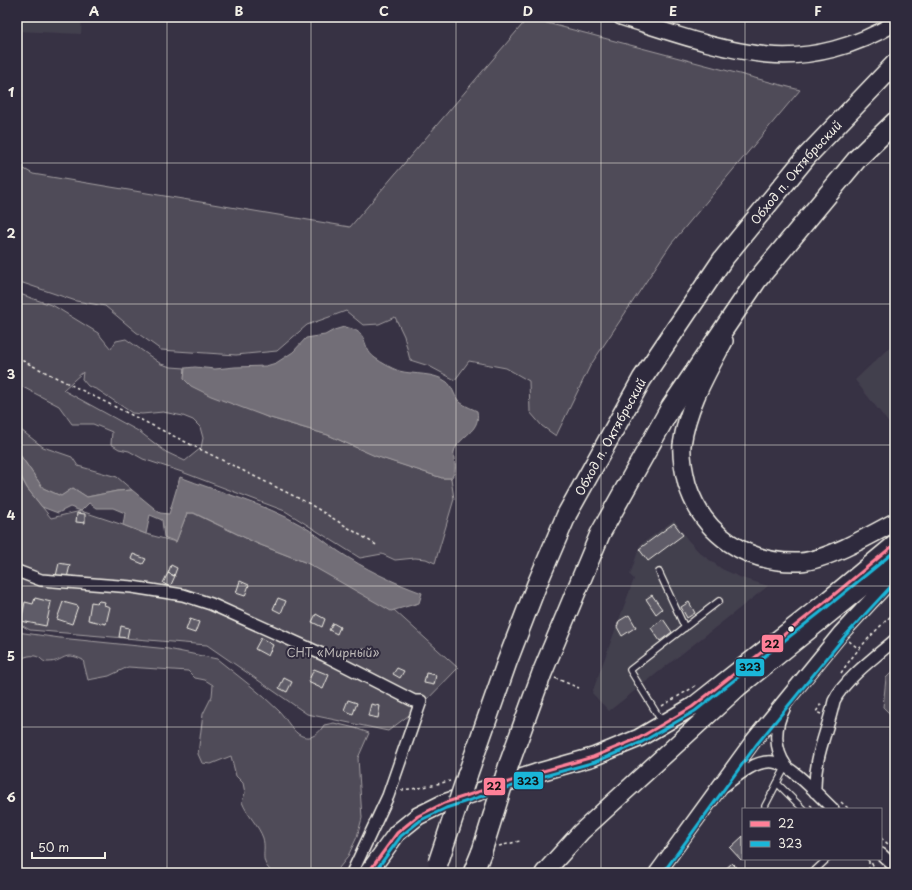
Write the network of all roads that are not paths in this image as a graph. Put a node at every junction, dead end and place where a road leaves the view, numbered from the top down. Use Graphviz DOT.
graph roads {
  1 [pos="621,17"];
  2 [pos="895,24"];
  3 [pos="895,64"];
  4 [pos="895,122"];
  5 [pos="749,292"];
  6 [pos="895,522"];
  7 [pos="895,544"];
  8 [pos="895,561"];
  9 [pos="17,571"];
  10 [pos="659,572"];
  11 [pos="895,575"];
  12 [pos="719,601"];
  13 [pos="685,628"];
  14 [pos="895,640"];
  15 [pos="739,688"];
  16 [pos="795,689"];
  17 [pos="663,724"];
  18 [pos="786,766"];
  19 [pos="777,783"];
  20 [pos="815,792"];
  21 [pos="715,793"];
  22 [pos="765,806"];
  23 [pos="802,808"];
  24 [pos="832,808"];
  25 [pos="882,855"];
  26 [pos="826,860"];
  27 [pos="895,867"];
  28 [pos="436,868"];
  29 [pos="352,873"];
  30 [pos="368,873"];
  31 [pos="380,873"];
  32 [pos="473,873"];
  33 [pos="544,873"];
  34 [pos="657,873"];
  35 [pos="812,873"];
  1 -- 2 [label="main road"];
  3 -- 28 [label="highway, Обход п. Октябрьский, bridge"];
  4 -- 5 [label="highway"];
  5 -- 6 [label="main road"];
  5 -- 32 [label="highway, bridge"];
  7 -- 17 [label="main road"];
  8 -- 15 [label="main road"];
  9 -- 29 [label="street"];
  10 -- 13 [label="lane"];
  11 -- 16 [label="main road"];
  12 -- 13 [label="lane"];
  13 -- 17 [label="lane"];
  14 -- 20 [label="street"];
  15 -- 31 [label="main road"];
  15 -- 33 [label="main road"];
  16 -- 18 [label="street"];
  16 -- 21 [label="main road"];
  17 -- 30 [label="main road"];
  18 -- 19 [label="lane"];
  18 -- 20 [label="street"];
  18 -- 21 [label="street"];
  19 -- 22 [label="lane"];
  19 -- 23 [label="lane"];
  20 -- 24 [label="street"];
  21 -- 34 [label="main road"];
  25 -- 27 [label="street"];
  26 -- 35 [label="lane"];
}
